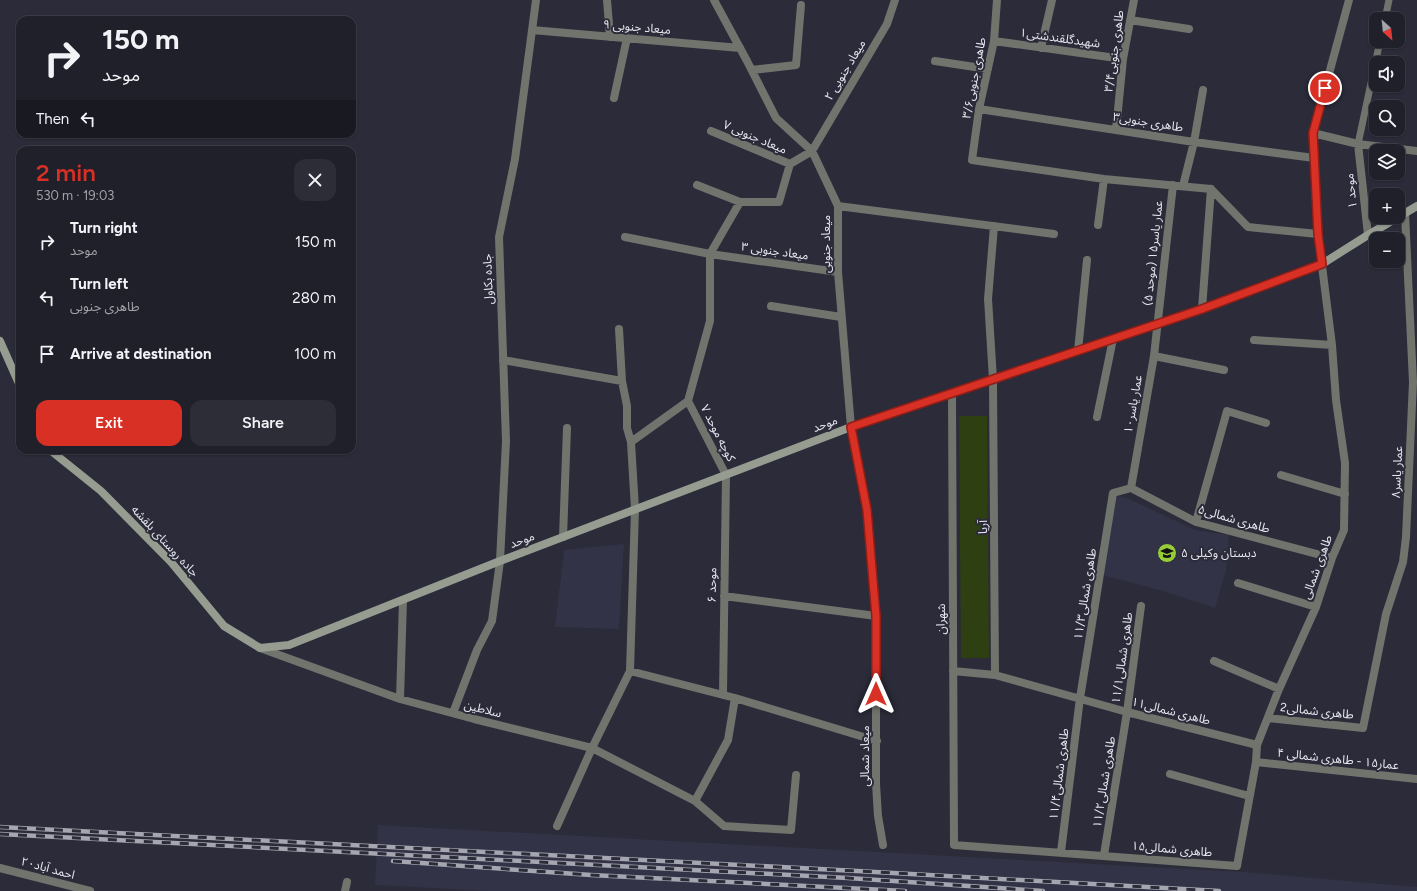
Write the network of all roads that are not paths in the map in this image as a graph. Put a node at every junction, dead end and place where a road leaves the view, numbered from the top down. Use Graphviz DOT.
graph roads {
  1 [pos="536,0"];
  2 [pos="607,0"];
  3 [pos="714,0"];
  4 [pos="895,0"];
  5 [pos="997,0"];
  6 [pos="1052,0"];
  7 [pos="1134,0"];
  8 [pos="1350,0"];
  9 [pos="1389,0"];
  10 [pos="801,5"];
  11 [pos="1386,12"];
  12 [pos="1130,20"];
  13 [pos="1189,29"];
  14 [pos="532,30"];
  15 [pos="610,37"];
  16 [pos="627,38"];
  17 [pos="994,41"];
  18 [pos="740,48"];
  19 [pos="1041,48"];
  20 [pos="1379,48"];
  21 [pos="1123,59"];
  22 [pos="935,61"];
  23 [pos="988,69"];
  24 [pos="752,70"];
  25 [pos="1203,90"];
  26 [pos="614,98"];
  27 [pos="979,109"];
  28 [pos="1116,130"];
  29 [pos="711,131"];
  30 [pos="1313,133"];
  31 [pos="1194,142"];
  32 [pos="1358,144"];
  33 [pos="812,151"];
  34 [pos="1417,151"];
  35 [pos="1314,158"];
  36 [pos="790,164"];
  37 [pos="1104,179"];
  38 [pos="697,185"];
  39 [pos="1172,185"];
  40 [pos="1183,186"];
  41 [pos="1211,189"];
  42 [pos="740,202"];
  43 [pos="838,206"];
  44 [pos="1417,206"];
  45 [pos="1405,213"];
  46 [pos="1386,224"];
  47 [pos="1098,225"];
  48 [pos="994,226"];
  49 [pos="1054,234"];
  50 [pos="1318,234"];
  51 [pos="1368,235"];
  52 [pos="625,237"];
  53 [pos="710,254"];
  54 [pos="1087,260"];
  55 [pos="1322,264"];
  56 [pos="838,272"];
  57 [pos="771,306"];
  58 [pos="1202,309"];
  59 [pos="841,317"];
  60 [pos="1158,324"];
  61 [pos="619,329"];
  62 [pos="1113,339"];
  63 [pos="1254,340"];
  64 [pos="0,341"];
  65 [pos="1332,345"];
  66 [pos="1078,351"];
  67 [pos="1154,356"];
  68 [pos="503,360"];
  69 [pos="1415,369"];
  70 [pos="1224,370"];
  71 [pos="16,377"];
  72 [pos="994,380"];
  73 [pos="622,381"];
  74 [pos="952,394"];
  75 [pos="688,401"];
  76 [pos="1097,417"];
  77 [pos="1266,423"];
  78 [pos="851,427"];
  79 [pos="567,428"];
  80 [pos="631,442"];
  81 [pos="55,454"];
  82 [pos="726,475"];
  83 [pos="1280,475"];
  84 [pos="1131,488"];
  85 [pos="1345,494"];
  86 [pos="636,510"];
  87 [pos="1196,522"];
  88 [pos="563,537"];
  89 [pos="1332,558"];
  90 [pos="500,561"];
  91 [pos="1238,583"];
  92 [pos="724,596"];
  93 [pos="403,600"];
  94 [pos="1141,606"];
  95 [pos="1316,607"];
  96 [pos="876,616"];
  97 [pos="260,648"];
  98 [pos="1214,661"];
  99 [pos="630,671"];
  100 [pos="953,671"];
  101 [pos="996,674"];
  102 [pos="1279,688"];
  103 [pos="723,695"];
  104 [pos="735,698"];
  105 [pos="1080,698"];
  106 [pos="400,699"];
  107 [pos="1127,712"];
  108 [pos="453,713"];
  109 [pos="1268,718"];
  110 [pos="1363,728"];
  111 [pos="876,741"];
  112 [pos="1257,745"];
  113 [pos="592,748"];
  114 [pos="1256,762"];
  115 [pos="1170,774"];
  116 [pos="796,775"];
  117 [pos="1417,779"];
  118 [pos="1249,796"];
  119 [pos="695,801"];
  120 [pos="557,826"];
  121 [pos="883,845"];
  122 [pos="954,845"];
  123 [pos="1061,852"];
  124 [pos="1104,855"];
  125 [pos="1237,866"];
  126 [pos="0,868"];
  127 [pos="347,882"];
  128 [pos="90,891"];
  129 [pos="345,891"];
  1 -- 14 [label="street, جاده بکاول"];
  2 -- 15 [label="street"];
  3 -- 18 [label="street, میعاد جنوبی"];
  4 -- 33 [label="street, میعاد جنوبی ۲"];
  5 -- 17 [label="street, طاهری جنوبی۳/۶"];
  6 -- 19 [label="street"];
  7 -- 12 [label="street, طاهری جنوبی۳/۴"];
  8 -- 30 [label="street, طاهری شمالی"];
  9 -- 11 [label="lane"];
  10 -- 24 [label="street"];
  12 -- 13 [label="street"];
  12 -- 21 [label="street, طاهری جنوبی۳/۴"];
  14 -- 15 [label="street, میعاد جنوبی ۹"];
  14 -- 68 [label="street, جاده بکاول"];
  15 -- 16 [label="street, میعاد جنوبی ۹"];
  16 -- 18 [label="street, میعاد جنوبی ۹"];
  16 -- 26 [label="street"];
  17 -- 19 [label="street, شهیدگلقندشتی۱"];
  17 -- 23 [label="street, طاهری جنوبی۳/۶"];
  18 -- 24 [label="street, میعاد جنوبی"];
  19 -- 21 [label="street, شهیدگلقندشتی۱"];
  20 -- 32 [label="lane"];
  21 -- 28 [label="street, طاهری جنوبی۳/۴"];
  22 -- 23 [label="street"];
  23 -- 27 [label="street, طاهری جنوبی۳/۶"];
  24 -- 33 [label="street, میعاد جنوبی"];
  25 -- 31 [label="street"];
  27 -- 28 [label="street, طاهری جنوبی۳"];
  27 -- 37 [label="street, طاهری جنوبی۳/۶"];
  28 -- 31 [label="street, طاهری جنوبی۳"];
  29 -- 36 [label="street, میعاد جنوبی ۷"];
  30 -- 32 [label="street"];
  30 -- 35 [label="street, طاهری شمالی"];
  31 -- 35 [label="street, طاهری جنوبی۳"];
  31 -- 40 [label="street"];
  32 -- 34 [label="street"];
  32 -- 51 [label="street, موحد ۱"];
  33 -- 36 [label="street"];
  33 -- 43 [label="street, میعاد جنوبی"];
  35 -- 50 [label="street, طاهری شمالی"];
  36 -- 42 [label="street"];
  37 -- 39 [label="street"];
  37 -- 47 [label="street"];
  38 -- 42 [label="street"];
  39 -- 40 [label="street"];
  39 -- 60 [label="street, عمار یاسر۱۵ (موحد ۵)"];
  40 -- 41 [label="street"];
  41 -- 50 [label="street"];
  41 -- 58 [label="street"];
  42 -- 53 [label="street"];
  43 -- 48 [label="street"];
  43 -- 56 [label="street, میعاد جنوبی"];
  44 -- 45 [label="street, موحد"];
  45 -- 69 [label="street, عمار یاسر۸"];
  46 -- 51 [label="street, موحد"];
  48 -- 49 [label="street"];
  48 -- 72 [label="street, آریا"];
  50 -- 55 [label="street, طاهری شمالی"];
  51 -- 55 [label="street, موحد"];
  52 -- 53 [label="street, میعاد جنوبی ۳"];
  53 -- 56 [label="street, میعاد جنوبی ۳"];
  53 -- 75 [label="street"];
  54 -- 66 [label="street"];
  55 -- 58 [label="street, موحد"];
  55 -- 65 [label="street, طاهری شمالی"];
  56 -- 59 [label="street, میعاد جنوبی"];
  57 -- 59 [label="street"];
  58 -- 60 [label="street, موحد"];
  59 -- 78 [label="street, میعاد جنوبی"];
  60 -- 62 [label="street, موحد"];
  60 -- 67 [label="street, عمار یاسر۱۰"];
  61 -- 73 [label="street"];
  62 -- 66 [label="street, موحد"];
  62 -- 76 [label="street"];
  63 -- 65 [label="street"];
  64 -- 71 [label="street"];
  65 -- 85 [label="street, طاهری شمالی"];
  66 -- 72 [label="street, موحد"];
  67 -- 70 [label="street"];
  67 -- 84 [label="street, عمار یاسر۱۰"];
  68 -- 73 [label="street"];
  68 -- 90 [label="street, جاده بکاول"];
  69 -- 110 [label="street, عمار یاسر۸"];
  72 -- 74 [label="street, موحد"];
  72 -- 101 [label="street, آریا"];
  73 -- 80 [label="street"];
  74 -- 78 [label="street, موحد"];
  74 -- 100 [label="street, شهران"];
  75 -- 80 [label="street"];
  75 -- 82 [label="street, کوچه موحد ۷"];
  77 -- 87 [label="street"];
  78 -- 82 [label="street, موحد"];
  78 -- 96 [label="street, میعاد شمالی"];
  79 -- 88 [label="street"];
  80 -- 86 [label="street"];
  81 -- 97 [label="street, جاده روستای بلقشه"];
  82 -- 86 [label="street, موحد"];
  82 -- 92 [label="street, موحد ۶"];
  83 -- 85 [label="street"];
  84 -- 87 [label="street, طاهری شمالی۵"];
  84 -- 105 [label="street, طاهری شمالی۱۱/۳"];
  85 -- 89 [label="street, طاهری شمالی"];
  86 -- 88 [label="street, موحد"];
  86 -- 99 [label="street"];
  87 -- 89 [label="street, طاهری شمالی۵"];
  88 -- 90 [label="street, موحد"];
  89 -- 95 [label="street, طاهری شمالی"];
  90 -- 93 [label="street, موحد"];
  90 -- 108 [label="street, جاده بکاول"];
  91 -- 95 [label="street"];
  92 -- 96 [label="street"];
  92 -- 103 [label="street, موحد ۶"];
  93 -- 97 [label="street, موحد"];
  93 -- 106 [label="street"];
  94 -- 107 [label="street, طاهری شمالی۱۱/۱"];
  95 -- 102 [label="street, طاهری شمالی"];
  96 -- 111 [label="street, میعاد شمالی"];
  97 -- 106 [label="street, سلاطین"];
  98 -- 102 [label="street"];
  99 -- 103 [label="street"];
  99 -- 113 [label="street"];
  100 -- 101 [label="street, طاهری شمالی۱۱"];
  100 -- 122 [label="street, شهران"];
  101 -- 105 [label="street, طاهری شمالی۱۱"];
  102 -- 109 [label="street, طاهری شمالی"];
  103 -- 104 [label="street"];
  104 -- 111 [label="street"];
  104 -- 119 [label="street"];
  105 -- 107 [label="street, طاهری شمالی۱۱"];
  105 -- 123 [label="street, طاهری شمالی۱۱/۴"];
  106 -- 108 [label="street, سلاطین"];
  107 -- 112 [label="street, طاهری شمالی۱۱"];
  107 -- 124 [label="street, طاهری شمالی۱۱/۲"];
  108 -- 113 [label="street, سلاطین"];
  109 -- 110 [label="street, طاهری شمالی2"];
  109 -- 112 [label="street, طاهری شمالی"];
  111 -- 121 [label="street, میعاد شمالی"];
  112 -- 114 [label="street, طاهری شمالی"];
  113 -- 119 [label="street, سلاطین"];
  113 -- 120 [label="street"];
  114 -- 117 [label="street, عمار۱۵ - طاهری شمالی ۴"];
  114 -- 118 [label="street, طاهری شمالی"];
  115 -- 118 [label="street"];
  116 -- 119 [label="street, سلاطین"];
  118 -- 125 [label="street, طاهری شمالی"];
  122 -- 123 [label="street, طاهری شمالی۱۵"];
  123 -- 124 [label="street, طاهری شمالی۱۵"];
  124 -- 125 [label="street, طاهری شمالی۱۵"];
  126 -- 128 [label="street, احمد آباد۲۰"];
  127 -- 129 [label="street"];
}
